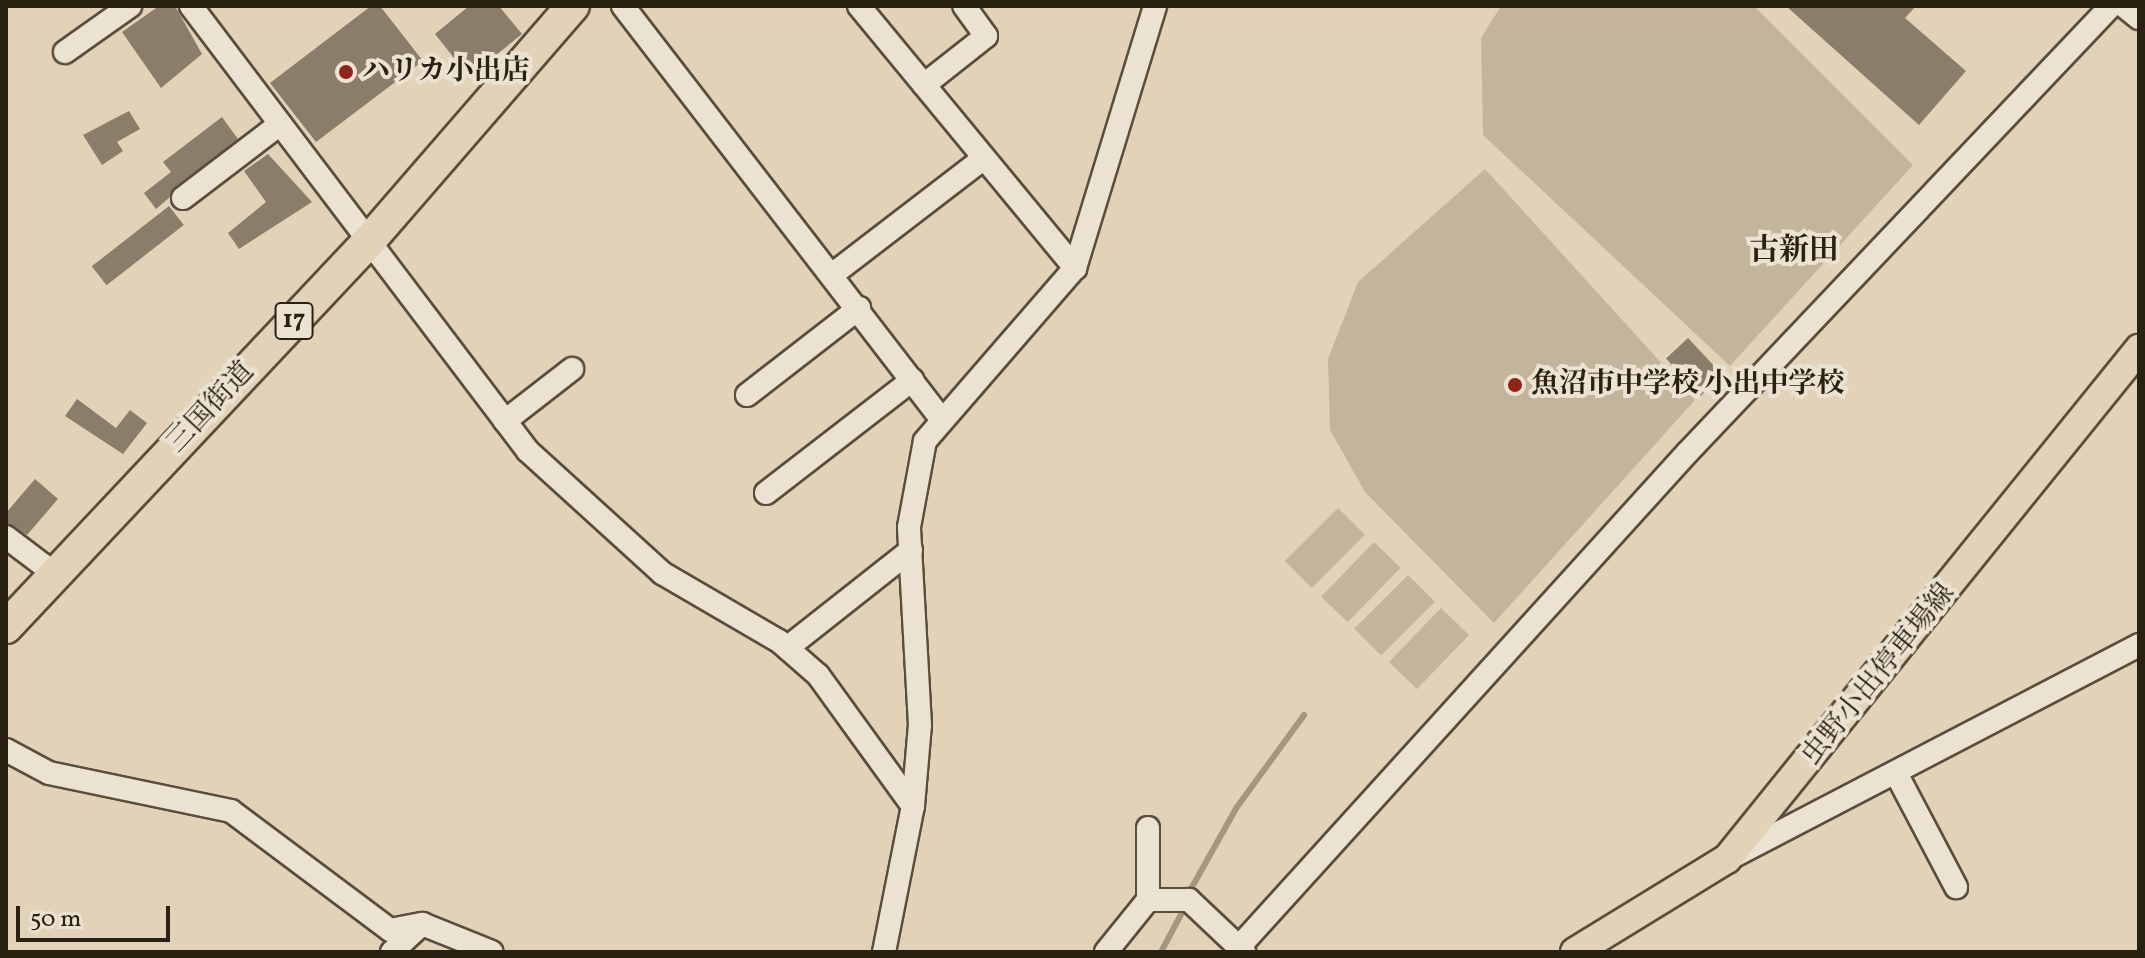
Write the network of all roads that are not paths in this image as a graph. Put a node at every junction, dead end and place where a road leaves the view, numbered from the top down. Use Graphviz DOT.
graph roads {
  1 [pos="130,6"];
  2 [pos="191,6"];
  3 [pos="573,6"];
  4 [pos="623,6"];
  5 [pos="859,6"];
  6 [pos="964,6"];
  7 [pos="1155,6"];
  8 [pos="2111,6"];
  9 [pos="2124,6"];
  10 [pos="2139,18"];
  11 [pos="65,52"];
  12 [pos="924,85"];
  13 [pos="280,124"];
  14 [pos="984,158"];
  15 [pos="183,198"];
  16 [pos="370,240"];
  17 [pos="1075,268"];
  18 [pos="833,274"];
  19 [pos="859,308"];
  20 [pos="2139,349"];
  21 [pos="572,369"];
  22 [pos="912,380"];
  23 [pos="747,395"];
  24 [pos="939,416"];
  25 [pos="505,421"];
  26 [pos="766,493"];
  27 [pos="6,537"];
  28 [pos="911,550"];
  29 [pos="55,574"];
  30 [pos="6,627"];
  31 [pos="2139,645"];
  32 [pos="787,648"];
  33 [pos="6,750"];
  34 [pos="1897,775"];
  35 [pos="913,806"];
  36 [pos="1148,828"];
  37 [pos="1727,859"];
  38 [pos="1956,887"];
  39 [pos="1148,900"];
  40 [pos="422,924"];
  41 [pos="1242,950"];
  42 [pos="392,952"];
  43 [pos="492,952"];
  44 [pos="884,952"];
  45 [pos="1106,952"];
  46 [pos="1575,952"];
  1 -- 11 [label="street"];
  2 -- 13 [label="street"];
  3 -- 16 [label="highway, 三国街道 / 17"];
  4 -- 18 [label="street"];
  5 -- 12 [label="street"];
  6 -- 12 [label="street"];
  7 -- 17 [label="street"];
  8 -- 41 [label="street"];
  9 -- 10 [label="street"];
  12 -- 14 [label="street"];
  13 -- 15 [label="street"];
  13 -- 16 [label="street"];
  14 -- 17 [label="street"];
  14 -- 18 [label="street"];
  16 -- 25 [label="street"];
  16 -- 29 [label="highway, 三国街道 / 17"];
  17 -- 24 [label="street"];
  18 -- 19 [label="street"];
  19 -- 22 [label="street"];
  19 -- 23 [label="street"];
  20 -- 37 [label="main road, 虫野小出停車場線"];
  21 -- 25 [label="street"];
  22 -- 24 [label="street"];
  22 -- 26 [label="street"];
  24 -- 28 [label="street"];
  25 -- 32 [label="street"];
  27 -- 29 [label="street"];
  28 -- 32 [label="street"];
  28 -- 35 [label="street"];
  29 -- 30 [label="highway, 三国街道 / 17"];
  31 -- 34 [label="street"];
  32 -- 35 [label="street"];
  33 -- 40 [label="street"];
  34 -- 37 [label="street"];
  34 -- 38 [label="street"];
  35 -- 44 [label="street"];
  36 -- 39 [label="street"];
  37 -- 46 [label="main road, 虫野小出停車場線"];
  39 -- 41 [label="street"];
  39 -- 45 [label="street"];
  40 -- 42 [label="street"];
  40 -- 43 [label="street"];
}
